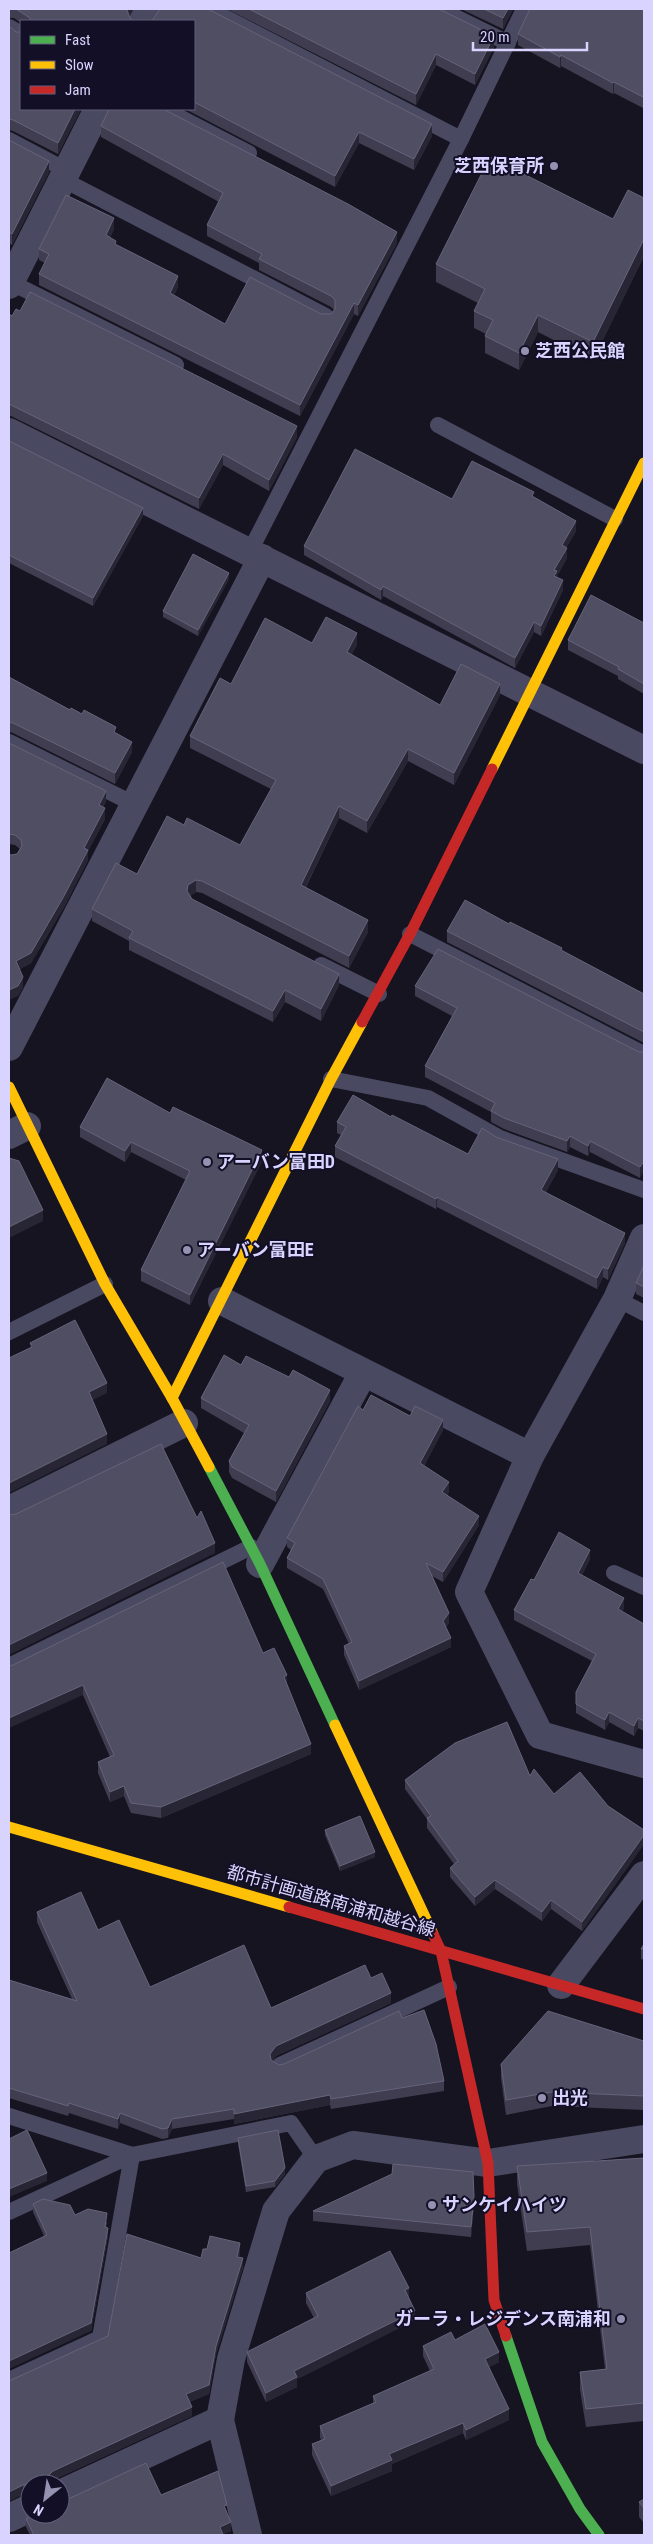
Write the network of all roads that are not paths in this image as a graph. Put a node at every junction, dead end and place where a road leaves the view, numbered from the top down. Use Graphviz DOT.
graph roads {
  1 [pos="150,9"];
  2 [pos="209,9"];
  3 [pos="439,9"];
  4 [pos="524,9"];
  5 [pos="144,20"];
  6 [pos="9,27"];
  7 [pos="20,33"];
  8 [pos="508,43"];
  9 [pos="97,110"];
  10 [pos="166,110"];
  11 [pos="461,139"];
  12 [pos="9,140"];
  13 [pos="261,159"];
  14 [pos="64,174"];
  15 [pos="16,254"];
  16 [pos="10,283"];
  17 [pos="326,316"];
  18 [pos="187,370"];
  19 [pos="292,424"];
  20 [pos="438,425"];
  21 [pos="9,432"];
  22 [pos="310,432"];
  23 [pos="644,463"];
  24 [pos="616,519"];
  25 [pos="255,555"];
  26 [pos="530,693"];
  27 [pos="9,742"];
  28 [pos="644,750"];
  29 [pos="134,804"];
  30 [pos="410,934"];
  31 [pos="310,959"];
  32 [pos="379,994"];
  33 [pos="9,1047"];
  34 [pos="644,1054"];
  35 [pos="331,1079"];
  36 [pos="9,1087"];
  37 [pos="18,1130"];
  38 [pos="644,1190"];
  39 [pos="644,1238"];
  40 [pos="104,1284"];
  41 [pos="616,1299"];
  42 [pos="222,1301"];
  43 [pos="644,1313"];
  44 [pos="9,1332"];
  45 [pos="363,1373"];
  46 [pos="172,1398"];
  47 [pos="184,1423"];
  48 [pos="530,1456"];
  49 [pos="9,1510"];
  50 [pos="255,1556"];
  51 [pos="614,1573"];
  52 [pos="644,1588"];
  53 [pos="9,1666"];
  54 [pos="644,1764"];
  55 [pos="9,1827"];
  56 [pos="644,1875"];
  57 [pos="441,1951"];
  58 [pos="561,1985"];
  59 [pos="449,1988"];
  60 [pos="644,2009"];
  61 [pos="280,2065"];
  62 [pos="9,2116"];
  63 [pos="644,2139"];
  64 [pos="132,2155"];
  65 [pos="316,2159"];
  66 [pos="488,2163"];
  67 [pos="9,2212"];
  68 [pos="9,2380"];
  69 [pos="220,2420"];
  70 [pos="70,2489"];
  71 [pos="248,2535"];
  72 [pos="599,2535"];
  1 -- 5 [label="street"];
  2 -- 11 [label="lane"];
  3 -- 8 [label="lane"];
  4 -- 8 [label="lane"];
  6 -- 7 [label="lane"];
  8 -- 11 [label="lane"];
  9 -- 14 [label="street"];
  10 -- 13 [label="lane"];
  11 -- 22 [label="lane"];
  12 -- 14 [label="lane"];
  14 -- 15 [label="street"];
  14 -- 17 [label="lane"];
  15 -- 16 [label="street"];
  16 -- 18 [label="lane"];
  19 -- 22 [label="lane"];
  20 -- 24 [label="lane"];
  21 -- 25 [label="street"];
  22 -- 25 [label="lane"];
  23 -- 24 [label="street"];
  24 -- 26 [label="street"];
  25 -- 26 [label="street"];
  25 -- 29 [label="street"];
  26 -- 28 [label="street"];
  26 -- 30 [label="street"];
  27 -- 29 [label="lane"];
  29 -- 33 [label="street"];
  30 -- 32 [label="street"];
  30 -- 34 [label="lane"];
  31 -- 32 [label="lane"];
  32 -- 35 [label="street"];
  35 -- 38 [label="lane"];
  35 -- 42 [label="street"];
  36 -- 37 [label="street"];
  37 -- 40 [label="street"];
  39 -- 41 [label="street"];
  40 -- 44 [label="lane"];
  40 -- 46 [label="street"];
  41 -- 43 [label="lane"];
  41 -- 48 [label="street"];
  42 -- 45 [label="street"];
  42 -- 46 [label="street"];
  45 -- 48 [label="street"];
  45 -- 50 [label="street"];
  46 -- 47 [label="street"];
  47 -- 49 [label="street"];
  47 -- 50 [label="street"];
  48 -- 54 [label="street"];
  50 -- 53 [label="lane"];
  50 -- 57 [label="street"];
  51 -- 52 [label="lane"];
  55 -- 57 [label="street, 都市計画道路南浦和越谷線"];
  56 -- 58 [label="street"];
  57 -- 58 [label="street, 都市計画道路南浦和越谷線"];
  57 -- 59 [label="street"];
  58 -- 60 [label="street, 都市計画道路南浦和越谷線"];
  59 -- 61 [label="lane"];
  59 -- 66 [label="street"];
  62 -- 64 [label="lane"];
  63 -- 66 [label="street"];
  64 -- 65 [label="lane"];
  64 -- 67 [label="lane"];
  64 -- 68 [label="lane"];
  65 -- 66 [label="street"];
  65 -- 69 [label="street"];
  66 -- 72 [label="street"];
  69 -- 70 [label="street"];
  69 -- 71 [label="street"];
}
